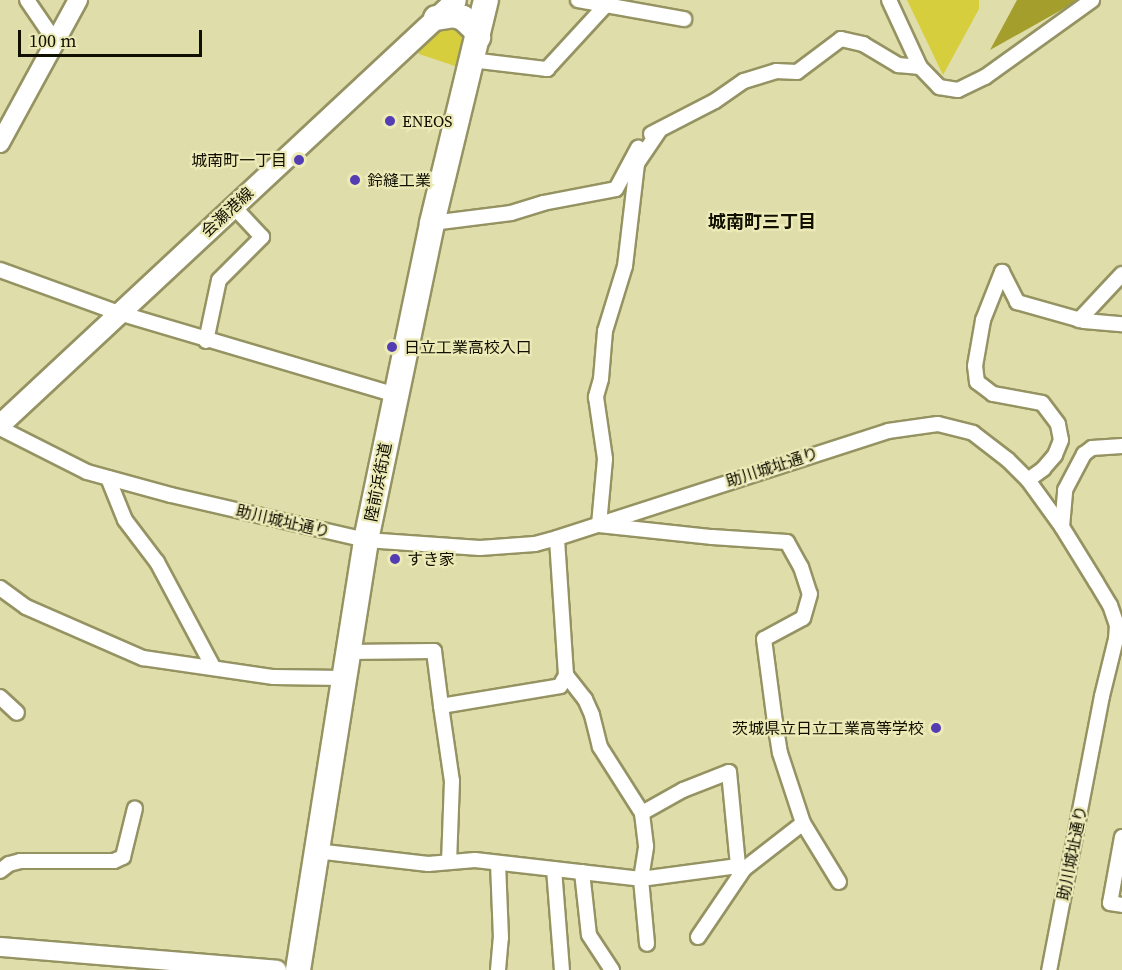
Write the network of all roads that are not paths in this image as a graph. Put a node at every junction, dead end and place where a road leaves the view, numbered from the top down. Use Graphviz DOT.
graph roads {
  1 [pos="27,0"];
  2 [pos="78,0"];
  3 [pos="456,0"];
  4 [pos="486,0"];
  5 [pos="578,0"];
  6 [pos="889,0"];
  7 [pos="1092,0"];
  8 [pos="605,6"];
  9 [pos="436,18"];
  10 [pos="684,19"];
  11 [pos="478,37"];
  12 [pos="55,41"];
  13 [pos="471,60"];
  14 [pos="920,67"];
  15 [pos="659,131"];
  16 [pos="0,143"];
  17 [pos="233,206"];
  18 [pos="432,223"];
  19 [pos="0,270"];
  20 [pos="1122,274"];
  21 [pos="118,313"];
  22 [pos="1079,320"];
  23 [pos="1122,324"];
  24 [pos="206,340"];
  25 [pos="395,395"];
  26 [pos="0,427"];
  27 [pos="1122,446"];
  28 [pos="108,478"];
  29 [pos="1028,480"];
  30 [pos="599,525"];
  31 [pos="1062,527"];
  32 [pos="557,538"];
  33 [pos="366,540"];
  34 [pos="0,588"];
  35 [pos="1119,640"];
  36 [pos="347,652"];
  37 [pos="213,667"];
  38 [pos="566,675"];
  39 [pos="343,678"];
  40 [pos="0,697"];
  41 [pos="441,706"];
  42 [pos="17,713"];
  43 [pos="135,808"];
  44 [pos="642,813"];
  45 [pos="803,823"];
  46 [pos="1122,837"];
  47 [pos="316,851"];
  48 [pos="449,862"];
  49 [pos="498,863"];
  50 [pos="554,869"];
  51 [pos="0,871"];
  52 [pos="739,871"];
  53 [pos="582,872"];
  54 [pos="641,879"];
  55 [pos="839,882"];
  56 [pos="1122,905"];
  57 [pos="698,937"];
  58 [pos="647,944"];
  59 [pos="0,947"];
  60 [pos="277,970"];
  61 [pos="298,970"];
  62 [pos="498,970"];
  63 [pos="562,970"];
  64 [pos="612,970"];
  65 [pos="1049,970"];
  1 -- 12 [label="street"];
  2 -- 12 [label="street"];
  3 -- 9 [label="main road, 会瀬港線"];
  4 -- 11 [label="highway, 陸前浜街道"];
  5 -- 8 [label="street"];
  6 -- 14 [label="street"];
  7 -- 14 [label="street"];
  8 -- 10 [label="street"];
  8 -- 13 [label="street"];
  9 -- 11 [label="highway"];
  9 -- 17 [label="main road, 会瀬港線"];
  11 -- 13 [label="highway, 陸前浜街道"];
  12 -- 16 [label="street"];
  13 -- 18 [label="highway, 陸前浜街道"];
  14 -- 15 [label="street"];
  15 -- 18 [label="street"];
  15 -- 30 [label="street"];
  17 -- 21 [label="main road, 会瀬港線"];
  17 -- 24 [label="street"];
  18 -- 25 [label="highway, 陸前浜街道"];
  19 -- 21 [label="street"];
  20 -- 22 [label="street"];
  21 -- 24 [label="street"];
  21 -- 26 [label="main road, 会瀬港線"];
  22 -- 23 [label="street"];
  22 -- 29 [label="street"];
  24 -- 25 [label="street"];
  25 -- 33 [label="highway, 陸前浜街道"];
  26 -- 28 [label="street, 助川城址通り"];
  27 -- 31 [label="street"];
  28 -- 33 [label="street, 助川城址通り"];
  28 -- 37 [label="street"];
  29 -- 30 [label="street, 助川城址通り"];
  29 -- 31 [label="street, 助川城址通り"];
  30 -- 32 [label="street, 助川城址通り"];
  30 -- 45 [label="street"];
  31 -- 35 [label="street, 助川城址通り"];
  32 -- 33 [label="street, 助川城址通り"];
  32 -- 38 [label="street"];
  33 -- 36 [label="highway, 陸前浜街道"];
  34 -- 37 [label="street"];
  35 -- 65 [label="street, 助川城址通り"];
  36 -- 39 [label="highway, 陸前浜街道"];
  36 -- 41 [label="street"];
  37 -- 39 [label="street"];
  38 -- 41 [label="street"];
  38 -- 44 [label="street"];
  39 -- 47 [label="highway, 陸前浜街道"];
  40 -- 42 [label="street"];
  41 -- 48 [label="street"];
  43 -- 51 [label="street"];
  44 -- 52 [label="street"];
  44 -- 54 [label="street"];
  45 -- 52 [label="street"];
  45 -- 55 [label="street"];
  46 -- 56 [label="street"];
  47 -- 48 [label="street"];
  47 -- 61 [label="highway, 陸前浜街道"];
  48 -- 49 [label="street"];
  49 -- 50 [label="street"];
  49 -- 62 [label="street"];
  50 -- 53 [label="street"];
  50 -- 63 [label="street"];
  52 -- 54 [label="street"];
  52 -- 57 [label="street"];
  53 -- 54 [label="street"];
  53 -- 64 [label="street"];
  54 -- 58 [label="street"];
  59 -- 60 [label="street"];
}
